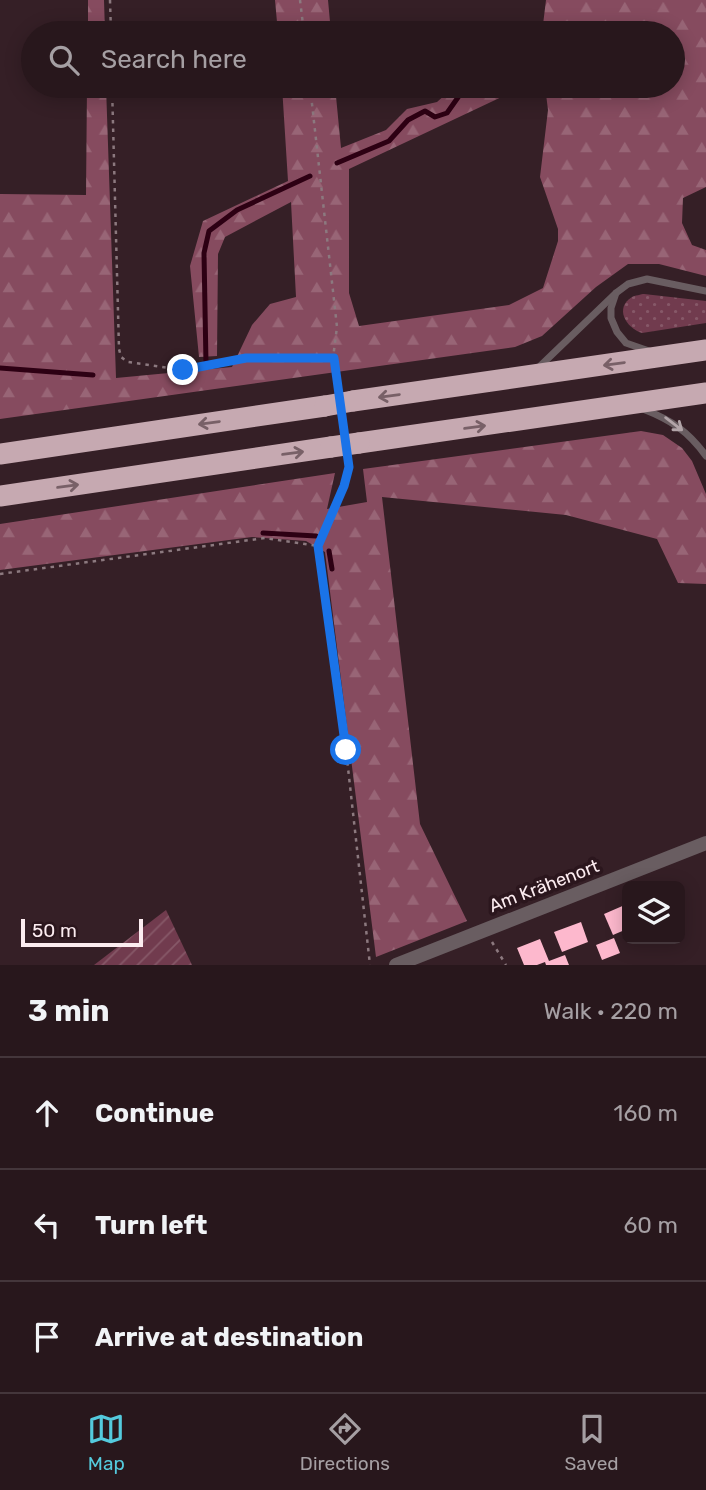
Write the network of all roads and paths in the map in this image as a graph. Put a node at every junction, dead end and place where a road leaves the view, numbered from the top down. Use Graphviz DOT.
graph roads {
  1 [pos="110,0"];
  2 [pos="300,0"];
  3 [pos="111,21"];
  4 [pos="303,21"];
  5 [pos="112,98"];
  6 [pos="311,98"];
  7 [pos="706,291"];
  8 [pos="616,293"];
  9 [pos="706,350"];
  10 [pos="664,357"];
  11 [pos="334,358"];
  12 [pos="532,375"];
  13 [pos="337,386"];
  14 [pos="706,393"];
  15 [pos="632,405"];
  16 [pos="346,448"];
  17 [pos="0,454"];
  18 [pos="706,456"];
  19 [pos="0,496"];
  20 [pos="318,546"];
  21 [pos="0,574"];
  22 [pos="706,843"];
  23 [pos="485,930"];
  24 [pos="370,965"];
  25 [pos="396,965"];
  26 [pos="506,965"];
  1 -- 3 [label="path"];
  2 -- 4 [label="path"];
  5 -- 11 [label="path"];
  6 -- 11 [label="path"];
  7 -- 8 [label="lane"];
  8 -- 10 [label="lane"];
  8 -- 12 [label="lane"];
  9 -- 10 [label="highway"];
  10 -- 12 [label="highway, one-way"];
  11 -- 13 [label="path"];
  12 -- 17 [label="highway, one-way, bridge"];
  14 -- 15 [label="highway"];
  16 -- 15 [label="highway, one-way"];
  15 -- 18 [label="lane, one-way"];
  19 -- 16 [label="highway, one-way"];
  16 -- 20 [label="path"];
  20 -- 21 [label="path"];
  20 -- 24 [label="path"];
  22 -- 23 [label="street, Am Krähenort"];
  23 -- 25 [label="street, Am Krähenort"];
  23 -- 26 [label="path"];
}
